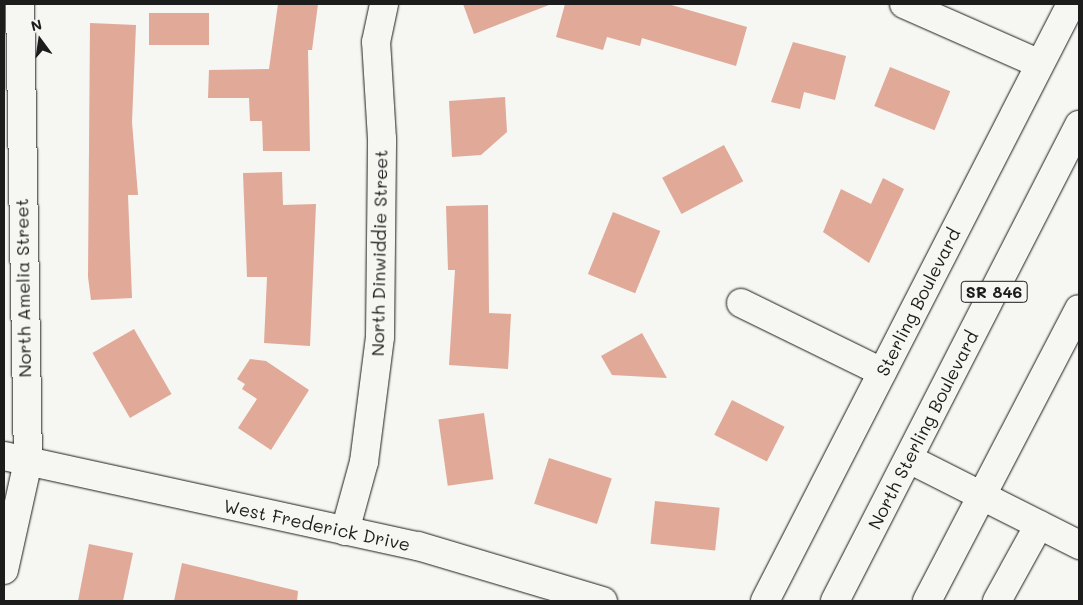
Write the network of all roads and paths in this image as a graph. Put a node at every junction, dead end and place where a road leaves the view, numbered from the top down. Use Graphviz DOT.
graph roads {
  1 [pos="20,4"];
  2 [pos="384,4"];
  3 [pos="904,4"];
  4 [pos="1071,4"];
  5 [pos="1038,63"];
  6 [pos="1079,125"];
  7 [pos="741,303"];
  8 [pos="1079,309"];
  9 [pos="882,372"];
  10 [pos="16,459"];
  11 [pos="909,459"];
  12 [pos="983,496"];
  13 [pos="1039,525"];
  14 [pos="345,531"];
  15 [pos="1079,545"];
  16 [pos="4,570"];
  17 [pos="603,601"];
  18 [pos="765,601"];
  19 [pos="834,601"];
  20 [pos="927,601"];
  21 [pos="997,601"];
  1 -- 10 [label="street, North Amelia Street"];
  2 -- 14 [label="street, North Dinwiddie Street"];
  3 -- 5 [label="street"];
  4 -- 5 [label="street, Sterling Boulevard"];
  5 -- 9 [label="street, Sterling Boulevard"];
  6 -- 11 [label="street, North Sterling Boulevard / SR 846"];
  7 -- 9 [label="street"];
  8 -- 12 [label="street"];
  9 -- 18 [label="street, Sterling Boulevard"];
  10 -- 14 [label="street, West Frederick Drive"];
  10 -- 16 [label="street, North Amelia Street"];
  11 -- 12 [label="street"];
  11 -- 19 [label="street, North Sterling Boulevard / SR 846"];
  12 -- 13 [label="street"];
  12 -- 20 [label="street"];
  13 -- 15 [label="street"];
  13 -- 21 [label="street"];
  14 -- 17 [label="street, West Frederick Drive"];
}
